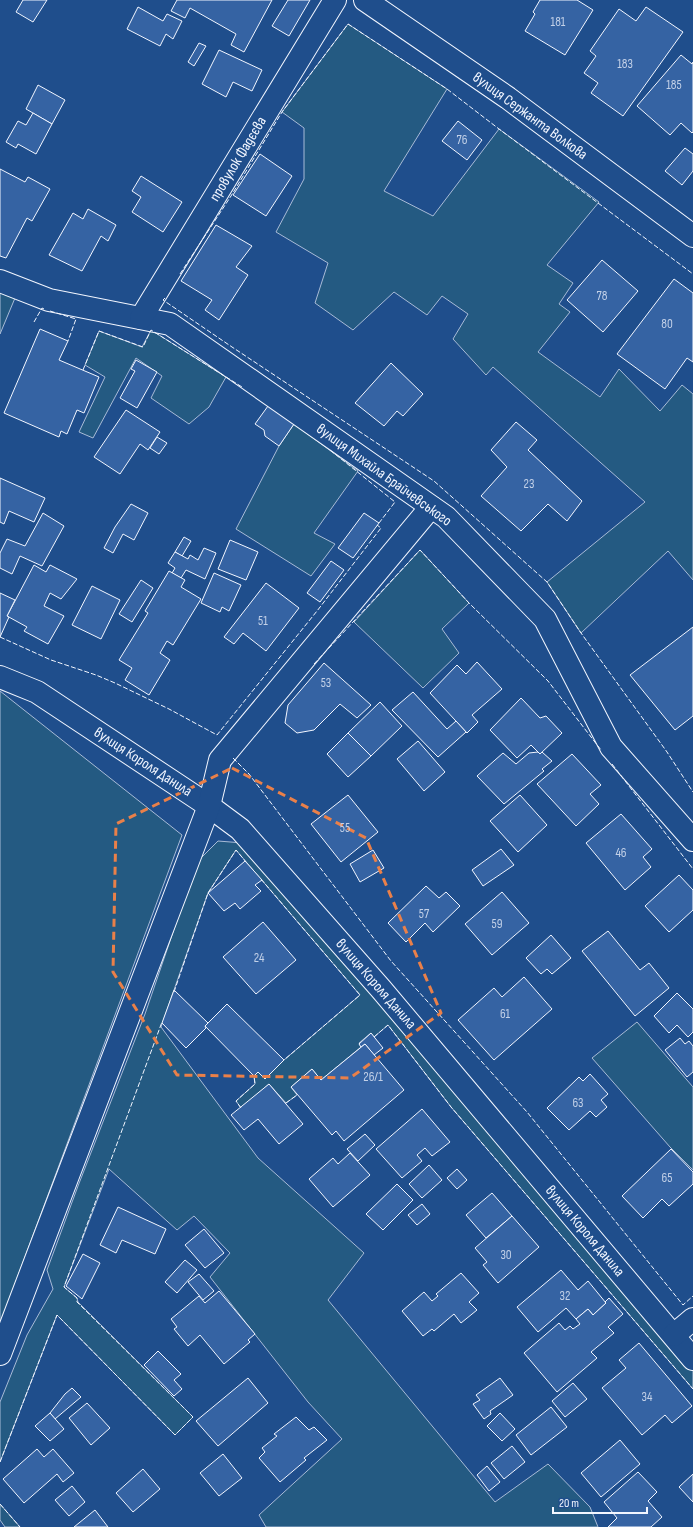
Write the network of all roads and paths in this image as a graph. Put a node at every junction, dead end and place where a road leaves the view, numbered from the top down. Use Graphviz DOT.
graph roads {
  1 [pos="335,0"];
  2 [pos="365,0"];
  3 [pos="693,236"];
  4 [pos="0,281"];
  5 [pos="140,318"];
  6 [pos="431,507"];
  7 [pos="0,677"];
  8 [pos="209,806"];
  9 [pos="693,840"];
  10 [pos="693,1319"];
  11 [pos="674,1336"];
  12 [pos="0,1354"];
  13 [pos="693,1359"];
  1 -- 5 [label="street, провулок Фадєєва"];
  2 -- 3 [label="street, вулиця Сержанта Волкова"];
  4 -- 5 [label="street, вулиця Михайла Брайчевського"];
  5 -- 6 [label="street, вулиця Михайла Брайчевського"];
  6 -- 8 [label="street"];
  6 -- 9 [label="street, вулиця Михайла Брайчевського"];
  7 -- 8 [label="street, вулиця Короля Данила"];
  8 -- 11 [label="street, вулиця Короля Данила"];
  8 -- 12 [label="street"];
  10 -- 11 [label="street"];
  11 -- 13 [label="street, вулиця Короля Данила"];
}
